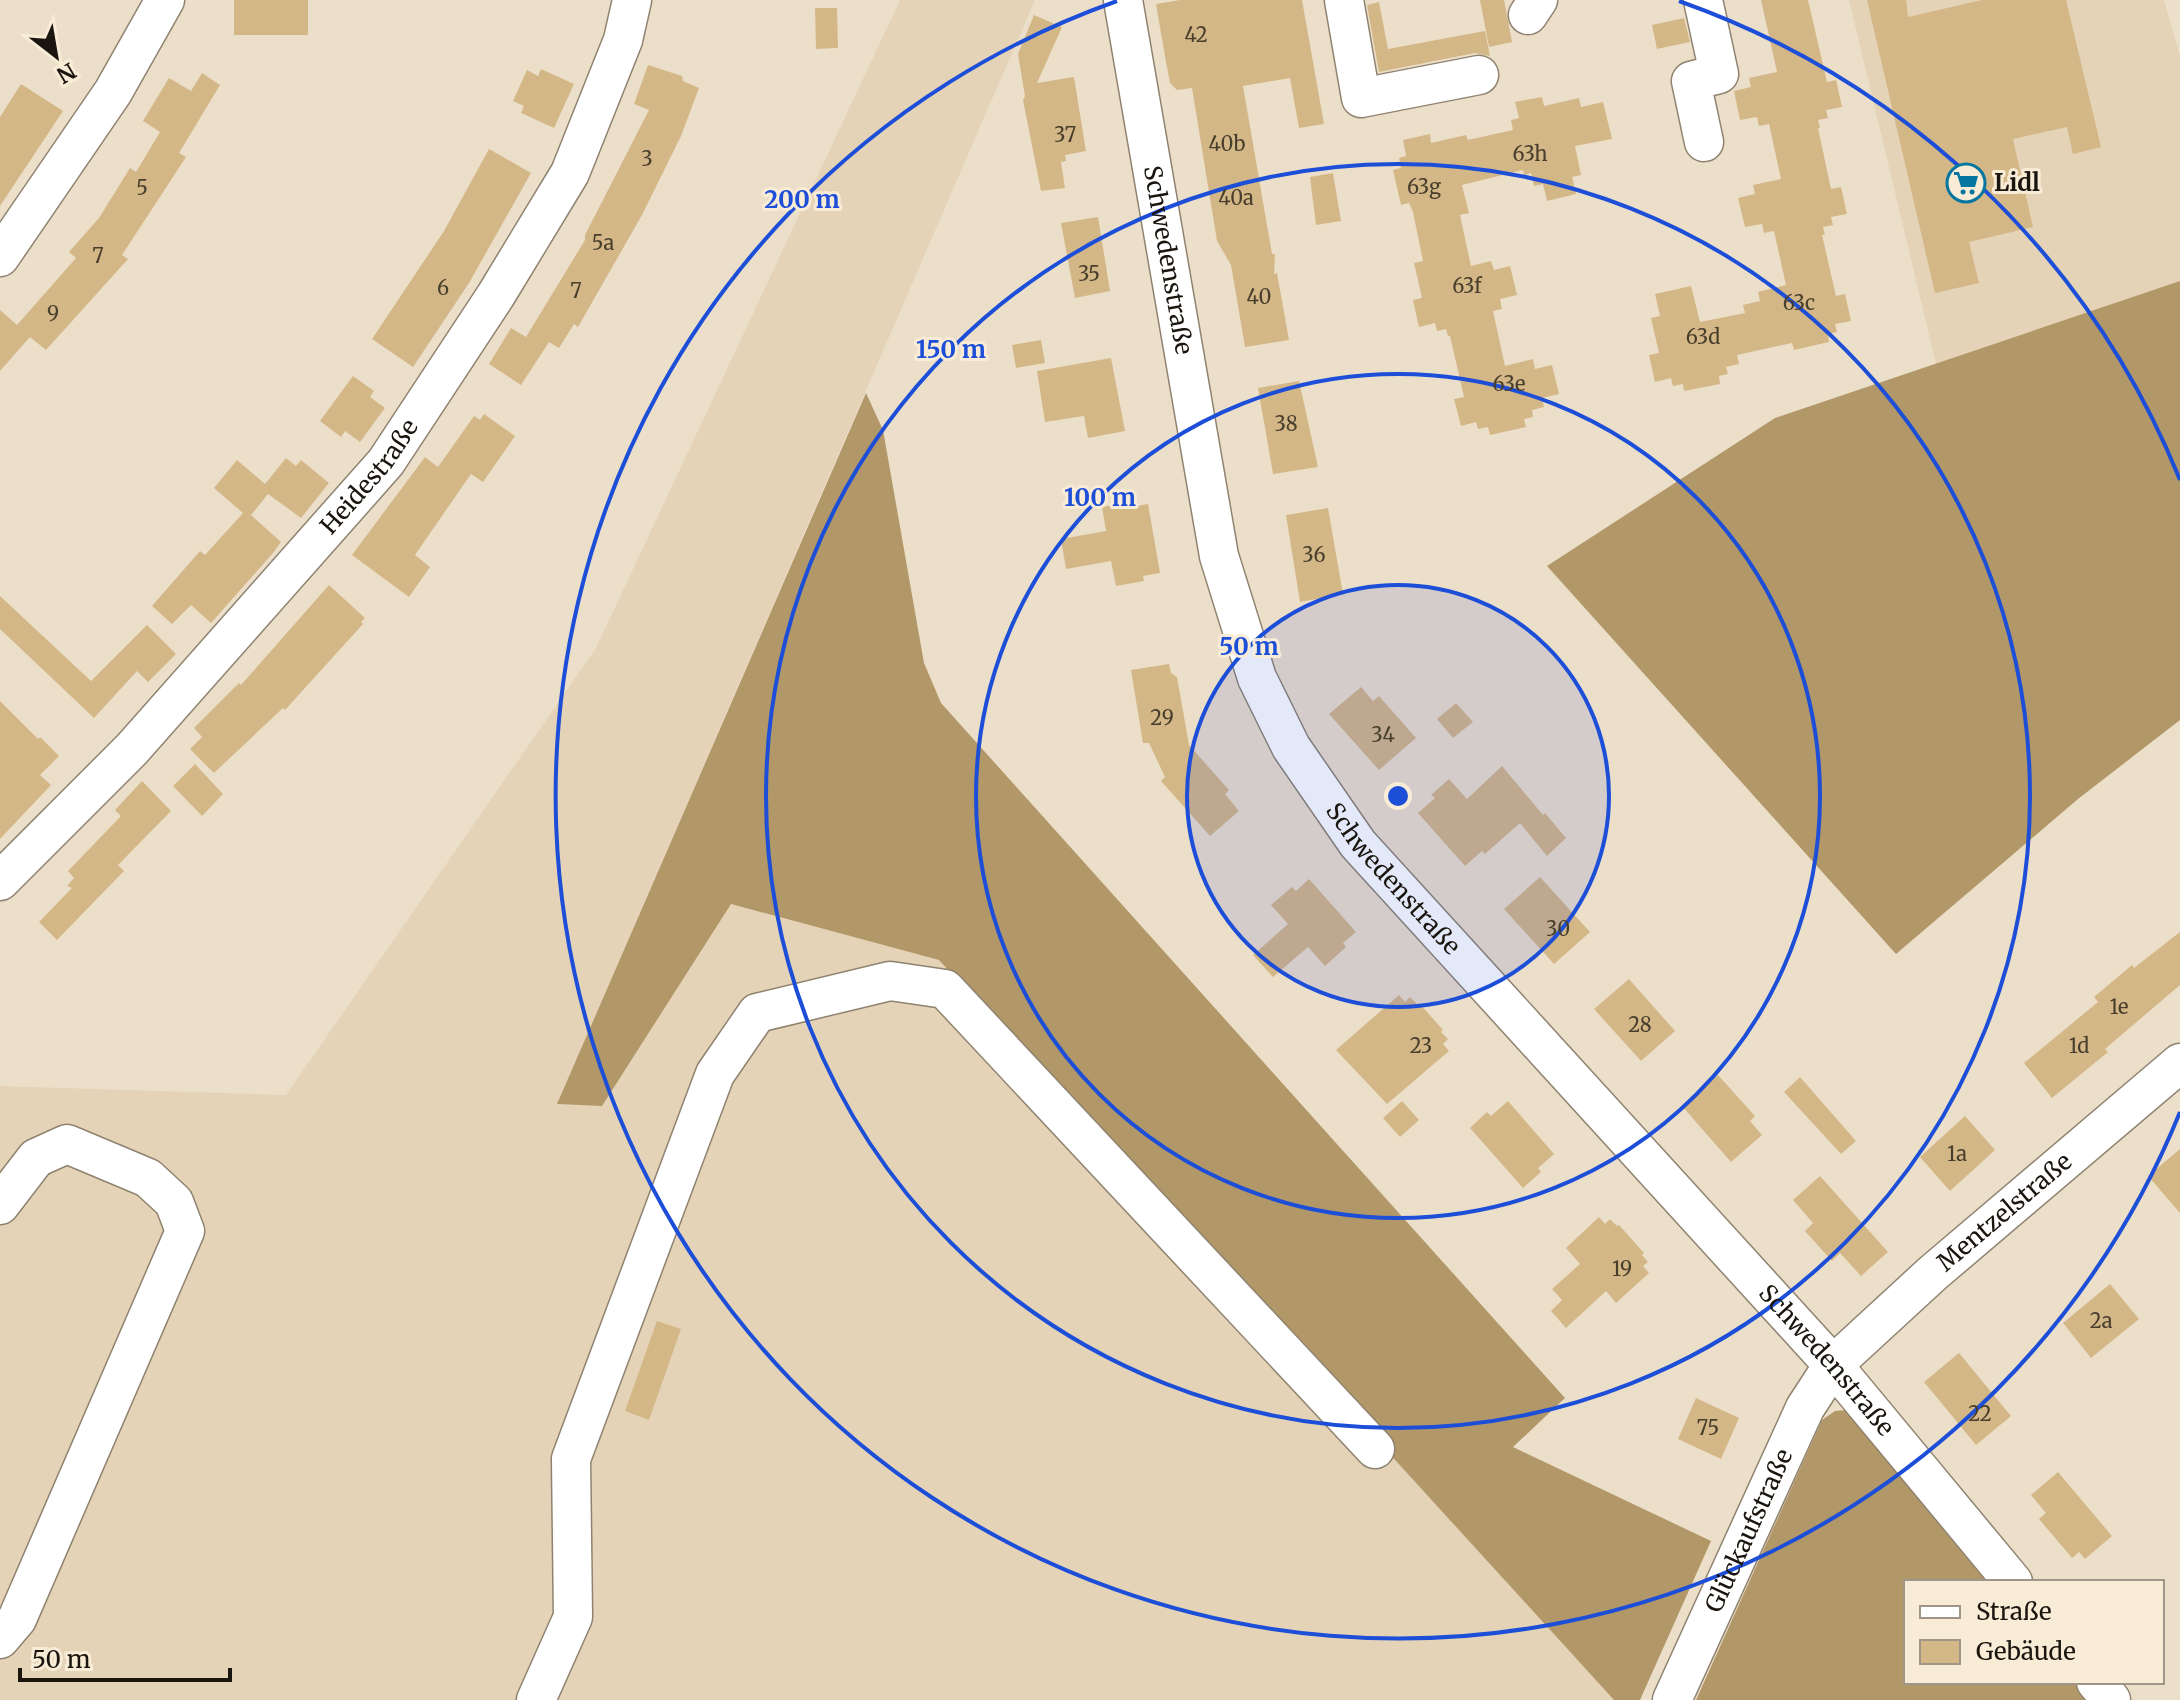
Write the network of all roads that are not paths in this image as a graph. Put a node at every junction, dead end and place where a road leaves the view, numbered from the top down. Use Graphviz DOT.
graph roads {
  1 [pos="165,0"];
  2 [pos="632,0"];
  3 [pos="1123,0"];
  4 [pos="1344,0"];
  5 [pos="1703,0"];
  6 [pos="1479,75"];
  7 [pos="1704,142"];
  8 [pos="0,257"];
  9 [pos="0,881"];
  10 [pos="2180,1063"];
  11 [pos="0,1205"];
  12 [pos="1833,1365"];
  13 [pos="1375,1449"];
  14 [pos="2011,1580"];
  15 [pos="0,1639"];
  16 [pos="2098,1684"];
  17 [pos="536,1700"];
  18 [pos="1672,1700"];
  19 [pos="2111,1700"];
  1 -- 8 [label="street"];
  2 -- 9 [label="street, Heidestraße"];
  3 -- 12 [label="street, Schwedenstraße"];
  4 -- 6 [label="street"];
  5 -- 7 [label="street"];
  10 -- 12 [label="street, Mentzelstraße"];
  11 -- 15 [label="street"];
  12 -- 14 [label="street, Schwedenstraße"];
  12 -- 18 [label="street, Glückaufstraße"];
  13 -- 17 [label="street"];
  16 -- 19 [label="street"];
}
